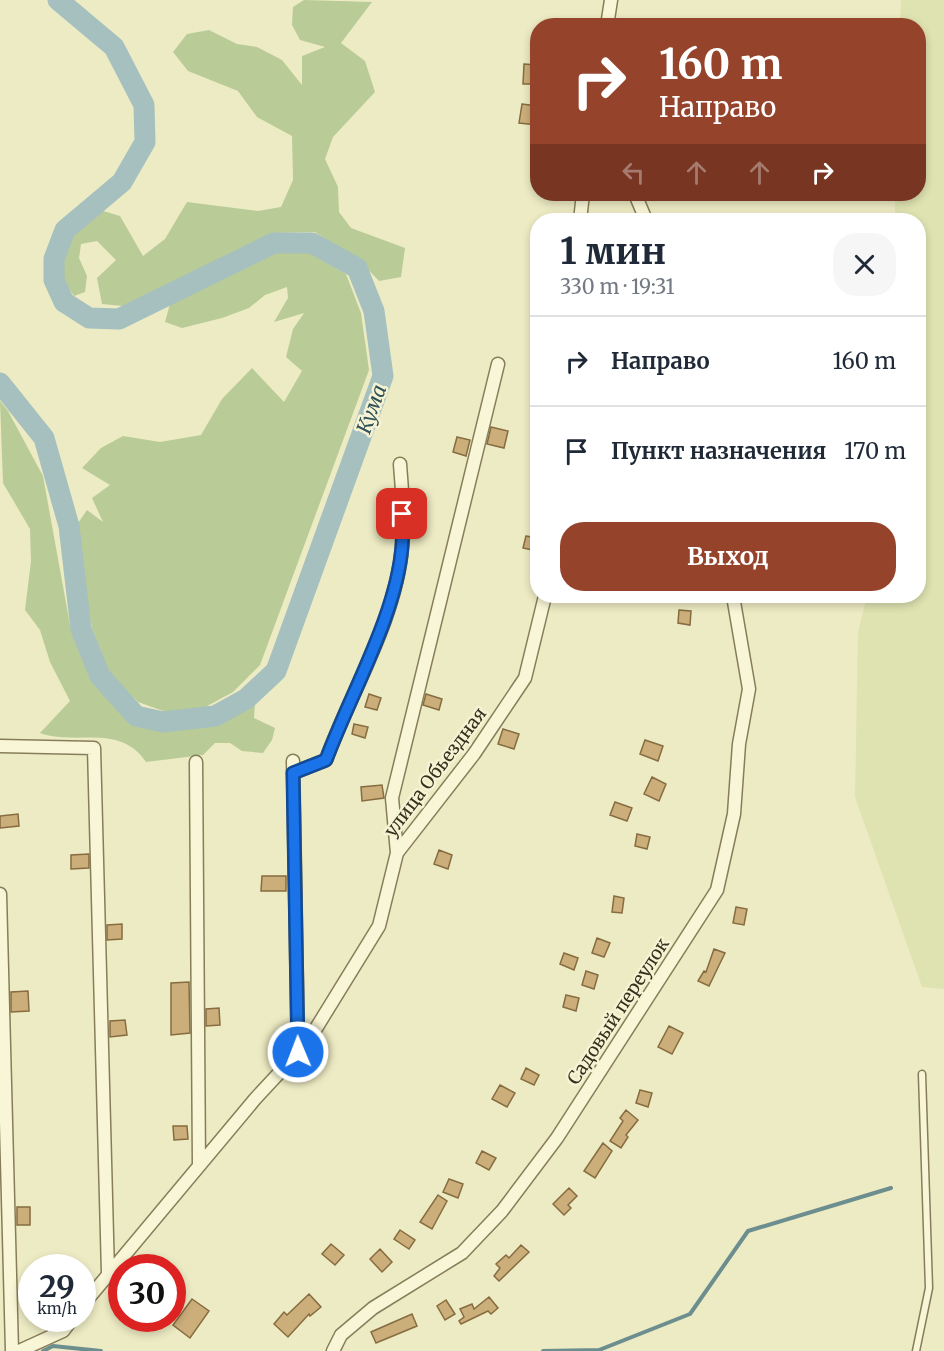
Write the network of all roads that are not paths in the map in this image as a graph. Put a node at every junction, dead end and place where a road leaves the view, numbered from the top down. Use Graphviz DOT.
graph roads {
  1 [pos="611,0"];
  2 [pos="608,18"];
  3 [pos="498,364"];
  4 [pos="400,464"];
  5 [pos="543,603"];
  6 [pos="734,603"];
  7 [pos="0,746"];
  8 [pos="196,762"];
  9 [pos="397,853"];
  10 [pos="0,894"];
  11 [pos="298,1052"];
  12 [pos="922,1074"];
  13 [pos="199,1166"];
  14 [pos="124,1254"];
  15 [pos="108,1273"];
  16 [pos="96,1288"];
  17 [pos="61,1332"];
  18 [pos="12,1351"];
  19 [pos="19,1351"];
  20 [pos="333,1351"];
  21 [pos="915,1351"];
  1 -- 2 [label="street"];
  3 -- 9 [label="street"];
  4 -- 11 [label="street"];
  5 -- 9 [label="street, улица Обьездная"];
  6 -- 20 [label="street, Садовый переулок"];
  7 -- 15 [label="street"];
  8 -- 13 [label="street"];
  9 -- 11 [label="street, улица Обьездная"];
  10 -- 18 [label="street"];
  11 -- 13 [label="street, улица Обьездная"];
  12 -- 21 [label="lane"];
  13 -- 14 [label="street, улица Обьездная"];
  15 -- 16 [label="street, улица Обьездная"];
  17 -- 19 [label="street"];
}
